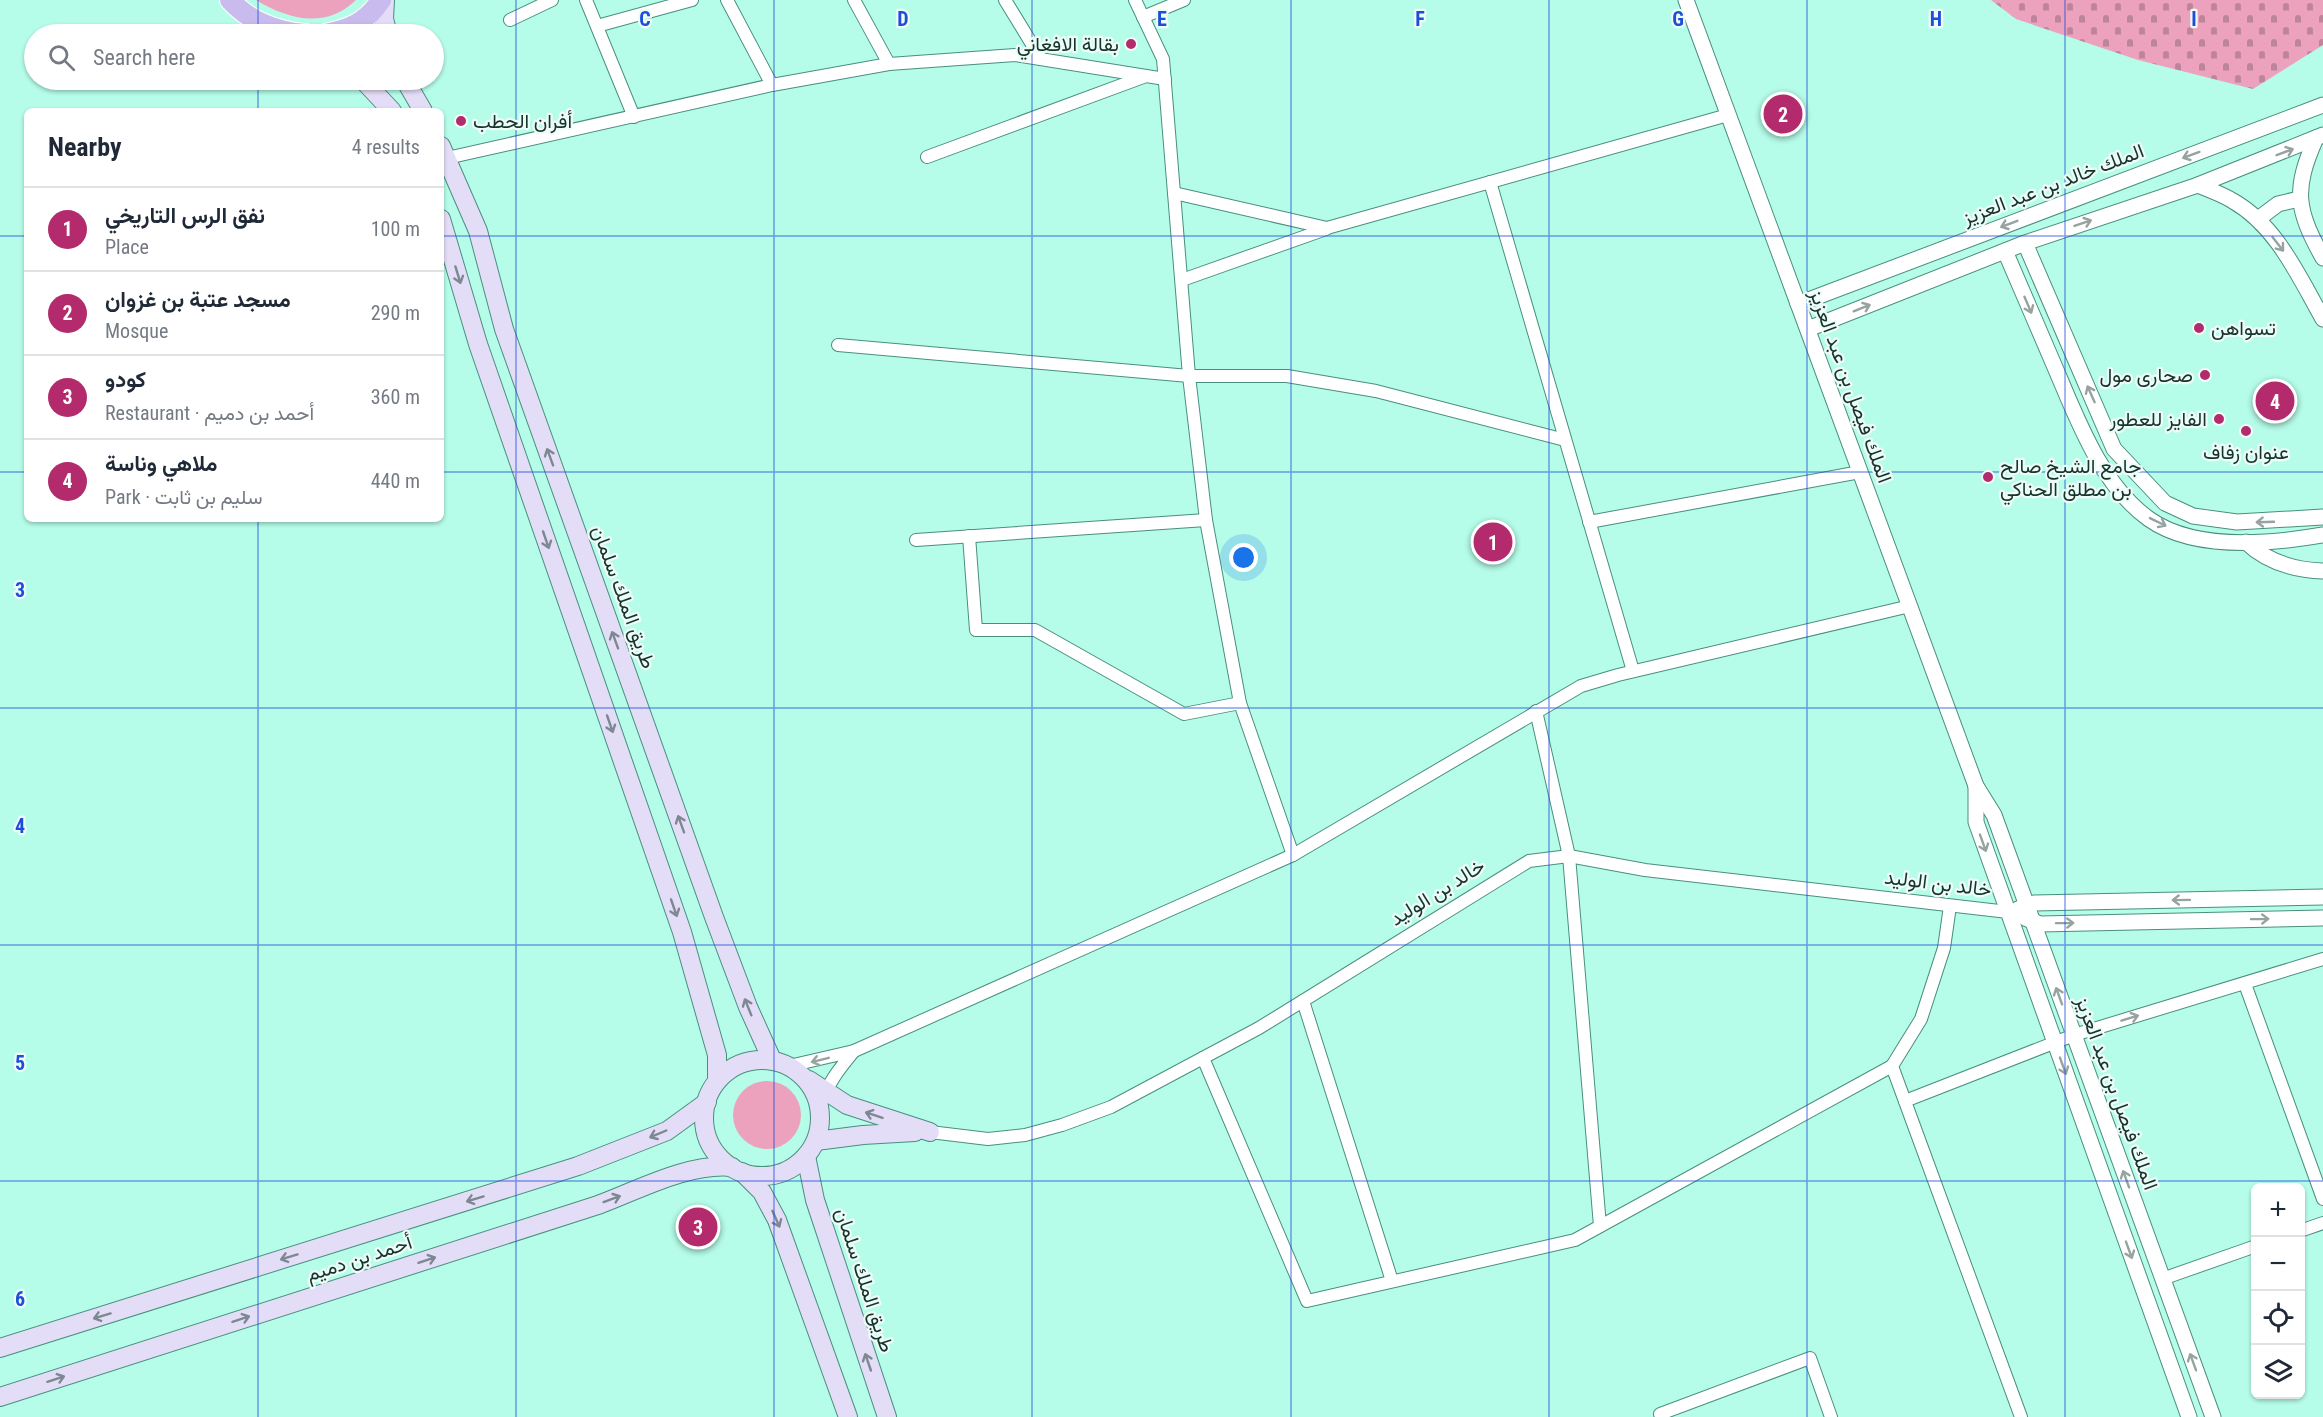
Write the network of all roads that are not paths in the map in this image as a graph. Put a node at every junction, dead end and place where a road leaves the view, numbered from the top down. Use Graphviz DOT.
graph roads {
  1 [pos="230,0"];
  2 [pos="383,0"];
  3 [pos="552,0"];
  4 [pos="586,0"];
  5 [pos="692,0"];
  6 [pos="727,0"];
  7 [pos="854,0"];
  8 [pos="1005,0"];
  9 [pos="1135,0"];
  10 [pos="1184,0"];
  11 [pos="1686,0"];
  12 [pos="1143,17"];
  13 [pos="510,20"];
  14 [pos="265,24"];
  15 [pos="357,24"];
  16 [pos="385,24"];
  17 [pos="597,26"];
  18 [pos="1041,59"];
  19 [pos="889,64"];
  20 [pos="1146,76"];
  21 [pos="1165,79"];
  22 [pos="772,85"];
  23 [pos="372,90"];
  24 [pos="411,90"];
  25 [pos="2323,105"];
  26 [pos="389,108"];
  27 [pos="421,108"];
  28 [pos="1728,115"];
  29 [pos="634,117"];
  30 [pos="2319,137"];
  31 [pos="444,152"];
  32 [pos="927,157"];
  33 [pos="1490,182"];
  34 [pos="2198,185"];
  35 [pos="1174,193"];
  36 [pos="2299,199"];
  37 [pos="2258,219"];
  38 [pos="1327,228"];
  39 [pos="444,229"];
  40 [pos="2025,243"];
  41 [pos="2005,251"];
  42 [pos="2323,258"];
  43 [pos="1182,280"];
  44 [pos="1798,304"];
  45 [pos="2323,319"];
  46 [pos="1808,329"];
  47 [pos="838,345"];
  48 [pos="1190,376"];
  49 [pos="1565,440"];
  50 [pos="1860,472"];
  51 [pos="2323,517"];
  52 [pos="1206,520"];
  53 [pos="1589,522"];
  54 [pos="969,536"];
  55 [pos="2323,536"];
  56 [pos="916,540"];
  57 [pos="2246,542"];
  58 [pos="2323,571"];
  59 [pos="1910,606"];
  60 [pos="1633,671"];
  61 [pos="1240,704"];
  62 [pos="1536,711"];
  63 [pos="1976,786"];
  64 [pos="1293,855"];
  65 [pos="1569,856"];
  66 [pos="2323,897"];
  67 [pos="1950,906"];
  68 [pos="2026,906"];
  69 [pos="2008,912"];
  70 [pos="2323,918"];
  71 [pos="2032,921"];
  72 [pos="2323,959"];
  73 [pos="2245,984"];
  74 [pos="1303,1001"];
  75 [pos="2074,1035"];
  76 [pos="2055,1043"];
  77 [pos="854,1051"];
  78 [pos="1203,1058"];
  79 [pos="1892,1066"];
  80 [pos="788,1067"];
  81 [pos="717,1081"];
  82 [pos="822,1099"];
  83 [pos="1905,1101"];
  84 [pos="707,1102"];
  85 [pos="930,1132"];
  86 [pos="811,1148"];
  87 [pos="737,1170"];
  88 [pos="2323,1200"];
  89 [pos="2323,1223"];
  90 [pos="1600,1226"];
  91 [pos="2305,1230"];
  92 [pos="2251,1248"];
  93 [pos="2162,1279"];
  94 [pos="1392,1281"];
  95 [pos="0,1348"];
  96 [pos="0,1397"];
  97 [pos="1660,1414"];
  98 [pos="848,1417"];
  99 [pos="887,1417"];
  100 [pos="1832,1417"];
  101 [pos="2021,1417"];
  102 [pos="2189,1417"];
  103 [pos="2212,1417"];
  1 -- 14 [label="main road"];
  2 -- 15 [label="main road"];
  2 -- 16 [label="main road"];
  3 -- 13 [label="street"];
  4 -- 17 [label="street"];
  5 -- 17 [label="street"];
  6 -- 22 [label="street"];
  7 -- 19 [label="street"];
  8 -- 18 [label="street"];
  9 -- 12 [label="street"];
  10 -- 12 [label="street"];
  11 -- 28 [label="street, الملك فيصل بن عبد العزيز"];
  12 -- 21 [label="street"];
  17 -- 29 [label="street"];
  18 -- 19 [label="street"];
  18 -- 20 [label="street"];
  19 -- 22 [label="street"];
  20 -- 21 [label="street"];
  20 -- 32 [label="street"];
  21 -- 35 [label="street"];
  22 -- 29 [label="street"];
  23 -- 26 [label="main road"];
  24 -- 27 [label="main road"];
  25 -- 44 [label="street, الملك خالد بن عبد العزيز, one-way"];
  28 -- 33 [label="street"];
  28 -- 44 [label="street, الملك فيصل بن عبد العزيز"];
  29 -- 31 [label="street"];
  34 -- 30 [label="street, one-way"];
  30 -- 36 [label="street"];
  80 -- 31 [label="main road, طريق الملك سلمان, one-way"];
  33 -- 38 [label="street"];
  33 -- 49 [label="street"];
  34 -- 37 [label="street"];
  40 -- 34 [label="street, one-way"];
  35 -- 38 [label="street"];
  35 -- 43 [label="street"];
  36 -- 37 [label="street"];
  36 -- 42 [label="street"];
  37 -- 45 [label="street, one-way"];
  38 -- 43 [label="street"];
  39 -- 81 [label="main road, one-way"];
  40 -- 41 [label="street"];
  51 -- 40 [label="street, one-way"];
  46 -- 41 [label="street, one-way"];
  41 -- 57 [label="street, one-way"];
  43 -- 48 [label="street"];
  44 -- 46 [label="street, الملك فيصل بن عبد العزيز"];
  46 -- 50 [label="street, الملك فيصل بن عبد العزيز"];
  47 -- 48 [label="street"];
  48 -- 49 [label="street"];
  48 -- 52 [label="street"];
  49 -- 53 [label="street"];
  50 -- 53 [label="street"];
  50 -- 59 [label="street, الملك فيصل بن عبد العزيز"];
  52 -- 54 [label="street"];
  52 -- 61 [label="street"];
  53 -- 60 [label="street"];
  54 -- 56 [label="street"];
  54 -- 61 [label="street"];
  55 -- 57 [label="street"];
  57 -- 58 [label="street"];
  59 -- 60 [label="street"];
  59 -- 63 [label="street, الملك فيصل بن عبد العزيز"];
  60 -- 62 [label="street"];
  61 -- 64 [label="street"];
  62 -- 64 [label="street"];
  62 -- 65 [label="street"];
  63 -- 68 [label="street, الملك فيصل بن عبد العزيز"];
  63 -- 69 [label="street, الملك فيصل بن عبد العزيز, one-way"];
  64 -- 77 [label="street"];
  65 -- 67 [label="street, خالد بن الوليد"];
  65 -- 74 [label="street, خالد بن الوليد"];
  65 -- 90 [label="street"];
  66 -- 68 [label="street, خالد بن الوليد, one-way"];
  67 -- 69 [label="street, خالد بن الوليد"];
  67 -- 79 [label="street"];
  68 -- 69 [label="street, خالد بن الوليد"];
  68 -- 71 [label="street, الملك فيصل بن عبد العزيز"];
  69 -- 71 [label="street, خالد بن الوليد"];
  69 -- 76 [label="street, الملك فيصل بن عبد العزيز"];
  71 -- 70 [label="street, خالد بن الوليد, one-way"];
  75 -- 71 [label="street, الملك فيصل بن عبد العزيز, one-way"];
  72 -- 73 [label="street"];
  75 -- 73 [label="street, one-way"];
  73 -- 88 [label="street"];
  74 -- 78 [label="street, خالد بن الوليد"];
  74 -- 94 [label="street"];
  75 -- 76 [label="street"];
  93 -- 75 [label="street, الملك فيصل بن عبد العزيز, one-way"];
  76 -- 83 [label="street"];
  76 -- 102 [label="street, الملك فيصل بن عبد العزيز, one-way"];
  77 -- 80 [label="street, one-way"];
  77 -- 82 [label="street"];
  78 -- 85 [label="street, خالد بن الوليد"];
  78 -- 94 [label="street"];
  79 -- 83 [label="street"];
  79 -- 90 [label="street"];
  80 -- 81 [label="main road"];
  80 -- 82 [label="main road"];
  81 -- 84 [label="main road"];
  85 -- 82 [label="main road, one-way"];
  82 -- 86 [label="main road"];
  83 -- 101 [label="street"];
  84 -- 87 [label="main road"];
  84 -- 95 [label="main road, أحمد بن دميم, one-way"];
  85 -- 86 [label="main road"];
  86 -- 87 [label="main road"];
  99 -- 86 [label="main road, طريق الملك سلمان, one-way"];
  96 -- 87 [label="main road, أحمد بن دميم, one-way"];
  87 -- 98 [label="main road, one-way"];
  89 -- 91 [label="street"];
  90 -- 94 [label="street"];
  92 -- 93 [label="street"];
  103 -- 93 [label="street, الملك فيصل بن عبد العزيز, one-way"];
  97 -- 100 [label="street"];
}
